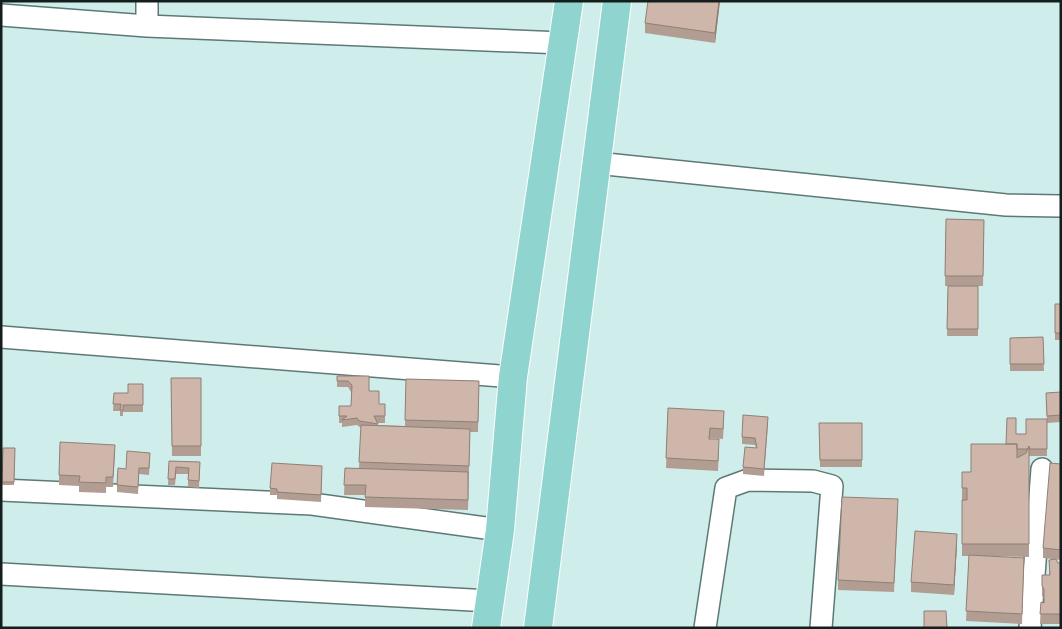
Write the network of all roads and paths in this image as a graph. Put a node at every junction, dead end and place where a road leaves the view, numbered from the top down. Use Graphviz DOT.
graph roads {
  1 [pos="147,1"];
  2 [pos="569,1"];
  3 [pos="617,1"];
  4 [pos="1,15"];
  5 [pos="147,26"];
  6 [pos="562,43"];
  7 [pos="596,163"];
  8 [pos="1061,206"];
  9 [pos="1,337"];
  10 [pos="513,377"];
  11 [pos="1042,469"];
  12 [pos="1,490"];
  13 [pos="500,530"];
  14 [pos="1,574"];
  15 [pos="490,601"];
  16 [pos="486,628"];
  17 [pos="538,628"];
  18 [pos="705,628"];
  19 [pos="821,628"];
  20 [pos="1030,628"];
  1 -- 5 [label="street"];
  2 -- 6 [label="main road"];
  3 -- 7 [label="main road"];
  4 -- 5 [label="street"];
  5 -- 6 [label="street"];
  6 -- 10 [label="main road"];
  7 -- 8 [label="street"];
  7 -- 17 [label="main road"];
  9 -- 10 [label="street"];
  10 -- 13 [label="main road"];
  11 -- 20 [label="street"];
  12 -- 13 [label="street"];
  13 -- 15 [label="main road"];
  14 -- 15 [label="street"];
  15 -- 16 [label="main road"];
  18 -- 19 [label="street"];
}
